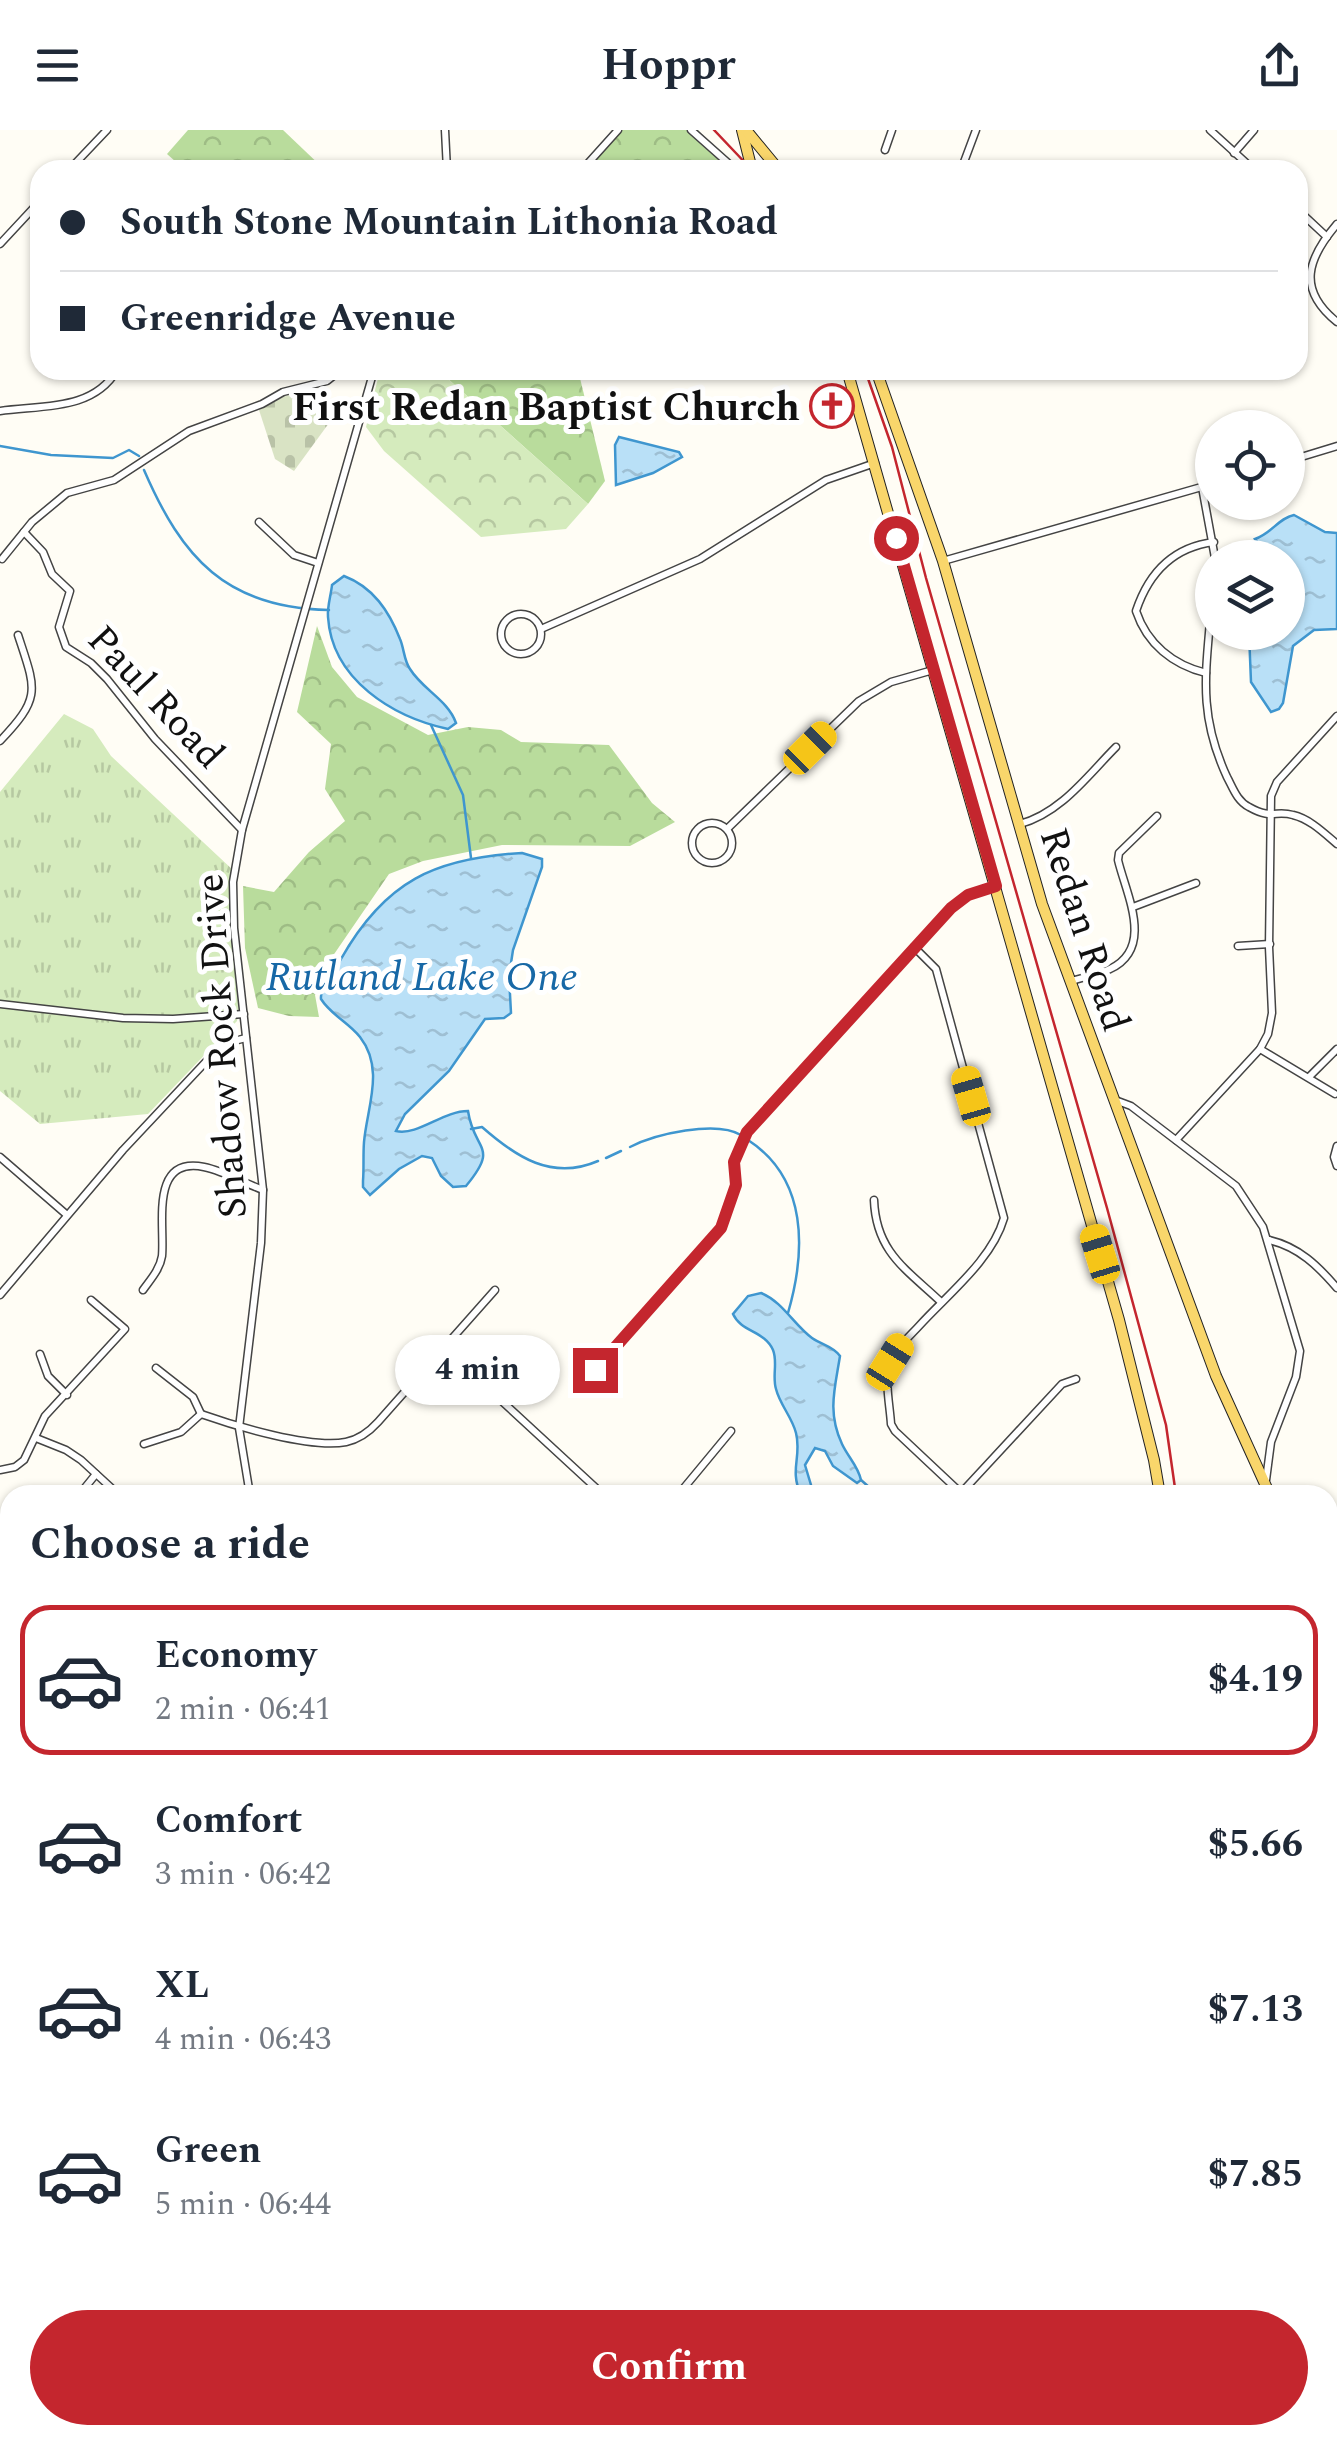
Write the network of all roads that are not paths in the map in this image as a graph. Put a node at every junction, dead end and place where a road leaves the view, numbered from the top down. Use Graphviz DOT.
graph roads {
  1 [pos="106,130"];
  2 [pos="445,130"];
  3 [pos="618,130"];
  4 [pos="691,130"];
  5 [pos="744,130"];
  6 [pos="892,130"];
  7 [pos="976,130"];
  8 [pos="1210,130"];
  9 [pos="1254,130"];
  10 [pos="885,150"];
  11 [pos="1234,153"];
  12 [pos="78,160"];
  13 [pos="447,160"];
  14 [pos="591,160"];
  15 [pos="725,160"];
  16 [pos="750,160"];
  17 [pos="770,160"];
  18 [pos="966,160"];
  19 [pos="1242,160"];
  20 [pos="30,212"];
  21 [pos="1308,219"];
  22 [pos="1337,224"];
  23 [pos="1327,236"];
  24 [pos="0,244"];
  25 [pos="1337,322"];
  26 [pos="109,380"];
  27 [pos="328,380"];
  28 [pos="371,380"];
  29 [pos="850,380"];
  30 [pos="880,380"];
  31 [pos="0,411"];
  32 [pos="1337,446"];
  33 [pos="1305,456"];
  34 [pos="876,462"];
  35 [pos="1195,489"];
  36 [pos="259,522"];
  37 [pos="24,532"];
  38 [pos="1195,544"];
  39 [pos="2,559"];
  40 [pos="943,561"];
  41 [pos="318,562"];
  42 [pos="540,628"];
  43 [pos="18,635"];
  44 [pos="1208,650"];
  45 [pos="934,670"];
  46 [pos="1206,673"];
  47 [pos="1337,716"];
  48 [pos="0,742"];
  49 [pos="1116,747"];
  50 [pos="1157,816"];
  51 [pos="1270,816"];
  52 [pos="1020,824"];
  53 [pos="728,828"];
  54 [pos="242,830"];
  55 [pos="1337,844"];
  56 [pos="1196,884"];
  57 [pos="996,886"];
  58 [pos="1132,907"];
  59 [pos="1270,944"];
  60 [pos="1238,946"];
  61 [pos="914,947"];
  62 [pos="1072,982"];
  63 [pos="0,1004"];
  64 [pos="244,1014"];
  65 [pos="246,1038"];
  66 [pos="1337,1049"];
  67 [pos="1260,1050"];
  68 [pos="1309,1077"];
  69 [pos="1335,1094"];
  70 [pos="1113,1100"];
  71 [pos="1176,1140"];
  72 [pos="1337,1146"];
  73 [pos="0,1157"];
  74 [pos="1337,1166"];
  75 [pos="263,1190"];
  76 [pos="874,1200"];
  77 [pos="67,1215"];
  78 [pos="1268,1240"];
  79 [pos="1337,1288"];
  80 [pos="143,1290"];
  81 [pos="495,1290"];
  82 [pos="0,1295"];
  83 [pos="91,1300"];
  84 [pos="941,1302"];
  85 [pos="443,1347"];
  86 [pos="40,1354"];
  87 [pos="156,1368"];
  88 [pos="1076,1379"];
  89 [pos="580,1386"];
  90 [pos="67,1395"];
  91 [pos="201,1414"];
  92 [pos="239,1428"];
  93 [pos="732,1432"];
  94 [pos="36,1438"];
  95 [pos="144,1444"];
  96 [pos="0,1470"];
  97 [pos="96,1474"];
  98 [pos="87,1485"];
  99 [pos="108,1485"];
  100 [pos="248,1485"];
  101 [pos="593,1485"];
  102 [pos="687,1485"];
  103 [pos="951,1485"];
  104 [pos="968,1485"];
  105 [pos="1158,1485"];
  106 [pos="1266,1485"];
  107 [pos="1268,1485"];
  1 -- 12 [label="street"];
  2 -- 13 [label="street"];
  3 -- 14 [label="street"];
  4 -- 15 [label="street"];
  5 -- 16 [label="main road"];
  5 -- 17 [label="main road"];
  6 -- 10 [label="street"];
  7 -- 18 [label="street"];
  8 -- 11 [label="street"];
  9 -- 11 [label="street"];
  11 -- 19 [label="street"];
  20 -- 24 [label="street"];
  21 -- 23 [label="street"];
  22 -- 23 [label="street"];
  23 -- 25 [label="street"];
  26 -- 31 [label="street"];
  27 -- 37 [label="street"];
  28 -- 41 [label="street, Shadow Rock Drive"];
  29 -- 34 [label="main road"];
  30 -- 40 [label="main road, Redan Road"];
  32 -- 33 [label="street"];
  34 -- 42 [label="street"];
  34 -- 45 [label="main road"];
  35 -- 40 [label="street"];
  36 -- 41 [label="street"];
  37 -- 39 [label="street"];
  37 -- 54 [label="street, Paul Road"];
  38 -- 46 [label="street"];
  40 -- 52 [label="main road, Redan Road"];
  41 -- 54 [label="street, Shadow Rock Drive"];
  42 -- 42 [label="street"];
  43 -- 48 [label="street"];
  44 -- 46 [label="street"];
  45 -- 53 [label="street"];
  45 -- 57 [label="main road"];
  46 -- 51 [label="street"];
  47 -- 51 [label="street"];
  49 -- 52 [label="street"];
  50 -- 58 [label="street"];
  51 -- 55 [label="street"];
  51 -- 59 [label="street"];
  52 -- 62 [label="main road, Redan Road"];
  53 -- 53 [label="street"];
  54 -- 64 [label="street, Shadow Rock Drive"];
  56 -- 58 [label="street"];
  57 -- 61 [label="street"];
  57 -- 105 [label="main road"];
  58 -- 62 [label="street"];
  59 -- 60 [label="street"];
  59 -- 67 [label="street"];
  61 -- 84 [label="street"];
  61 -- 89 [label="street"];
  62 -- 70 [label="main road, Redan Road"];
  63 -- 64 [label="street"];
  64 -- 65 [label="street, Shadow Rock Drive"];
  65 -- 75 [label="street, Shadow Rock Drive"];
  65 -- 77 [label="street"];
  66 -- 68 [label="street"];
  67 -- 68 [label="street"];
  67 -- 71 [label="street"];
  68 -- 69 [label="street"];
  70 -- 71 [label="street"];
  70 -- 106 [label="main road, Redan Road"];
  71 -- 78 [label="street"];
  72 -- 74 [label="street"];
  73 -- 77 [label="street"];
  75 -- 80 [label="street"];
  75 -- 92 [label="street, Shadow Rock Drive"];
  76 -- 84 [label="street"];
  77 -- 82 [label="street"];
  78 -- 79 [label="street"];
  78 -- 107 [label="street"];
  81 -- 85 [label="street"];
  83 -- 90 [label="street"];
  84 -- 103 [label="street"];
  85 -- 92 [label="street"];
  85 -- 101 [label="street"];
  86 -- 90 [label="street"];
  87 -- 91 [label="street"];
  88 -- 104 [label="street"];
  90 -- 94 [label="street"];
  91 -- 92 [label="street"];
  91 -- 95 [label="street"];
  92 -- 100 [label="street, Shadow Rock Drive"];
  93 -- 102 [label="street"];
  94 -- 96 [label="street"];
  94 -- 97 [label="street"];
  97 -- 98 [label="street"];
  97 -- 99 [label="street"];
}
